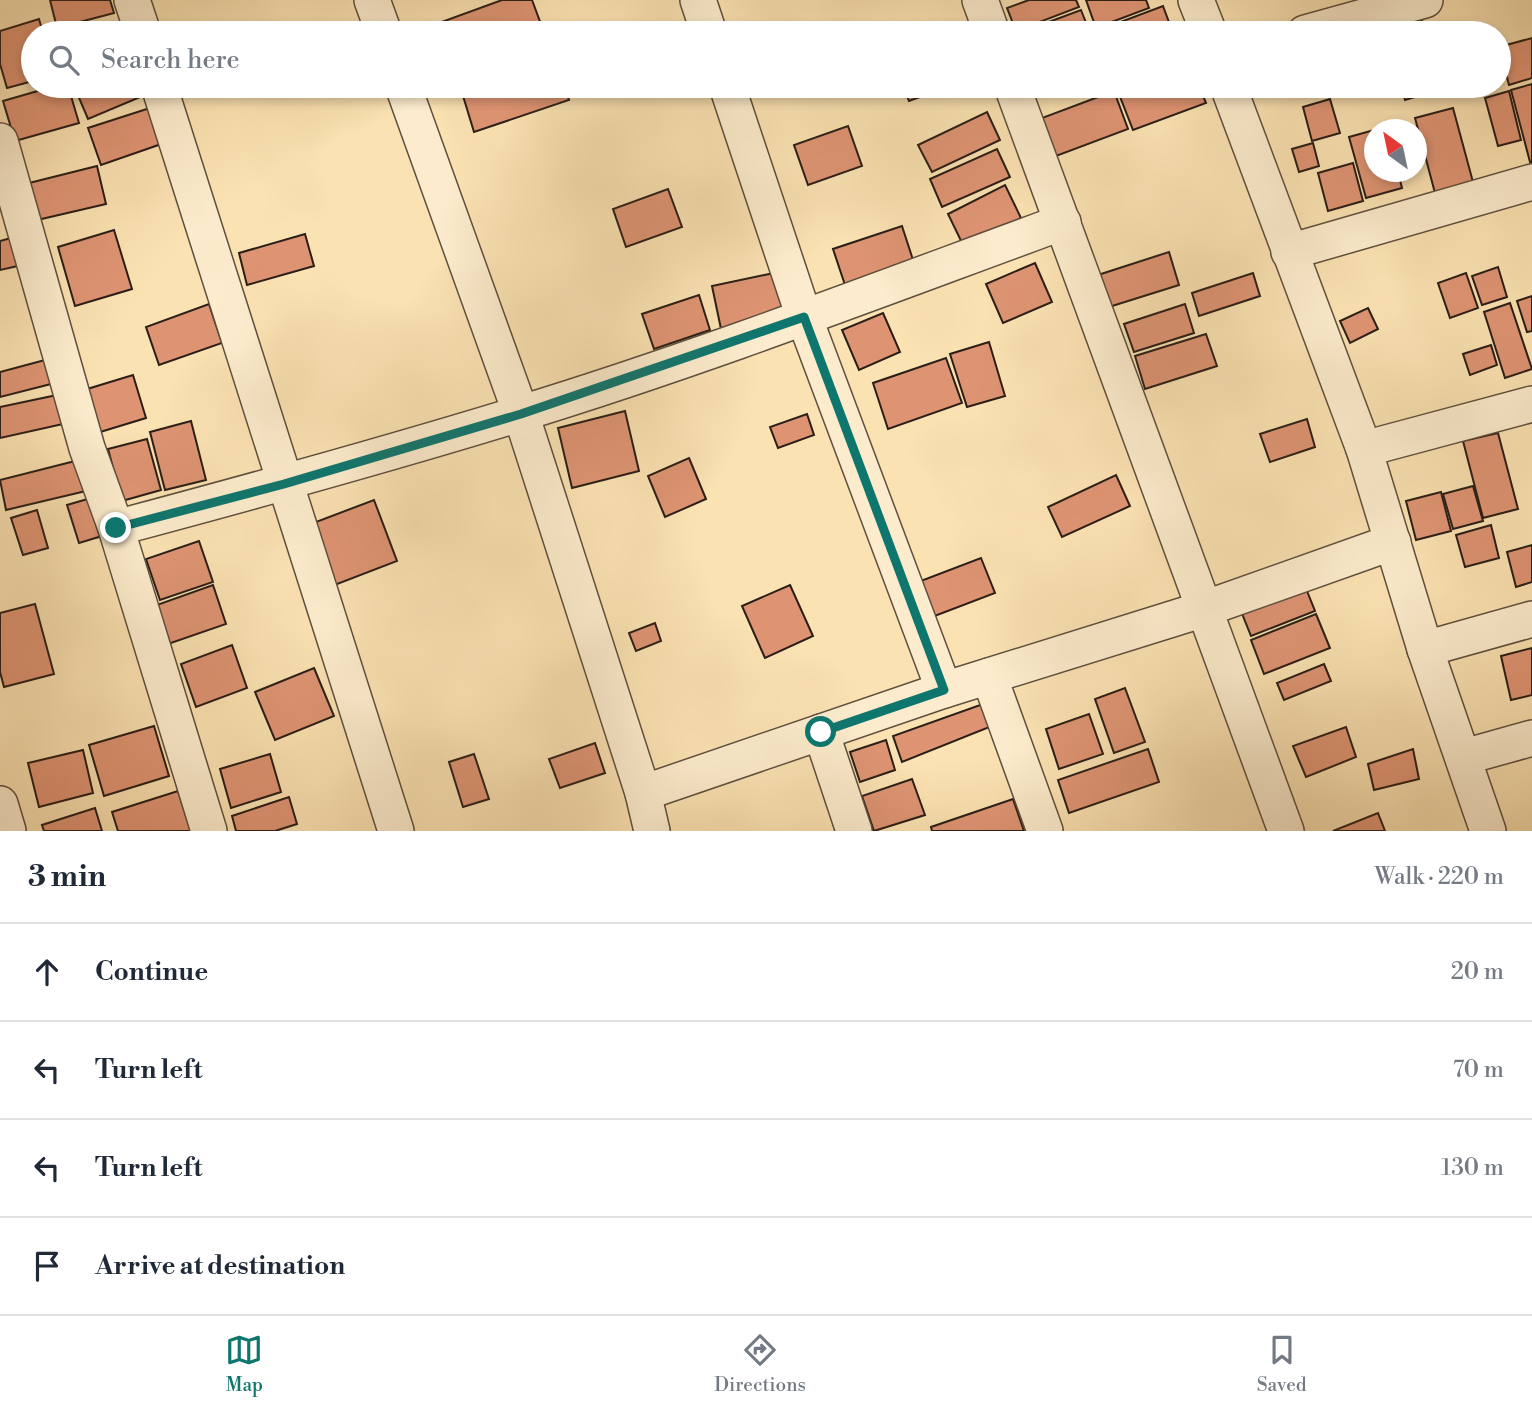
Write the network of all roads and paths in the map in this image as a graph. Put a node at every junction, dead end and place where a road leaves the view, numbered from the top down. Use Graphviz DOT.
graph roads {
  1 [pos="132,0"];
  2 [pos="372,0"];
  3 [pos="698,0"];
  4 [pos="980,0"];
  5 [pos="1196,0"];
  6 [pos="1425,0"];
  7 [pos="139,21"];
  8 [pos="380,21"];
  9 [pos="705,21"];
  10 [pos="988,21"];
  11 [pos="1204,21"];
  12 [pos="1349,21"];
  13 [pos="163,98"];
  14 [pos="407,98"];
  15 [pos="731,98"];
  16 [pos="1016,98"];
  17 [pos="1232,98"];
  18 [pos="0,141"];
  19 [pos="1532,182"];
  20 [pos="1063,222"];
  21 [pos="1289,252"];
  22 [pos="804,317"];
  23 [pos="1532,404"];
  24 [pos="521,414"];
  25 [pos="1364,449"];
  26 [pos="284,484"];
  27 [pos="116,528"];
  28 [pos="1393,542"];
  29 [pos="1203,609"];
  30 [pos="1532,619"];
  31 [pos="1424,649"];
  32 [pos="989,676"];
  33 [pos="944,690"];
  34 [pos="821,732"];
  35 [pos="1532,738"];
  36 [pos="1464,757"];
  37 [pos="643,793"];
  38 [pos="0,804"];
  39 [pos="8,831"];
  40 [pos="209,831"];
  41 [pos="396,831"];
  42 [pos="652,831"];
  43 [pos="855,831"];
  44 [pos="1045,831"];
  45 [pos="1286,831"];
  46 [pos="1488,831"];
  1 -- 7 [label="street"];
  2 -- 8 [label="street"];
  3 -- 9 [label="street"];
  4 -- 10 [label="street"];
  5 -- 11 [label="street"];
  6 -- 12 [label="street"];
  13 -- 26 [label="street"];
  14 -- 24 [label="street"];
  15 -- 22 [label="street"];
  16 -- 20 [label="street"];
  17 -- 21 [label="street"];
  18 -- 27 [label="street"];
  19 -- 21 [label="street"];
  20 -- 22 [label="street"];
  20 -- 29 [label="street"];
  21 -- 25 [label="street"];
  22 -- 24 [label="street"];
  22 -- 33 [label="street"];
  23 -- 25 [label="street"];
  24 -- 26 [label="street"];
  24 -- 37 [label="street"];
  25 -- 28 [label="street"];
  26 -- 27 [label="street"];
  26 -- 41 [label="street"];
  27 -- 40 [label="street"];
  28 -- 29 [label="street"];
  28 -- 31 [label="street"];
  29 -- 32 [label="street"];
  29 -- 45 [label="street"];
  30 -- 31 [label="street"];
  31 -- 36 [label="street"];
  32 -- 33 [label="street"];
  32 -- 44 [label="street"];
  33 -- 34 [label="street"];
  34 -- 37 [label="street"];
  34 -- 43 [label="street"];
  35 -- 36 [label="street"];
  36 -- 46 [label="street"];
  37 -- 42 [label="street"];
  38 -- 39 [label="street"];
}
